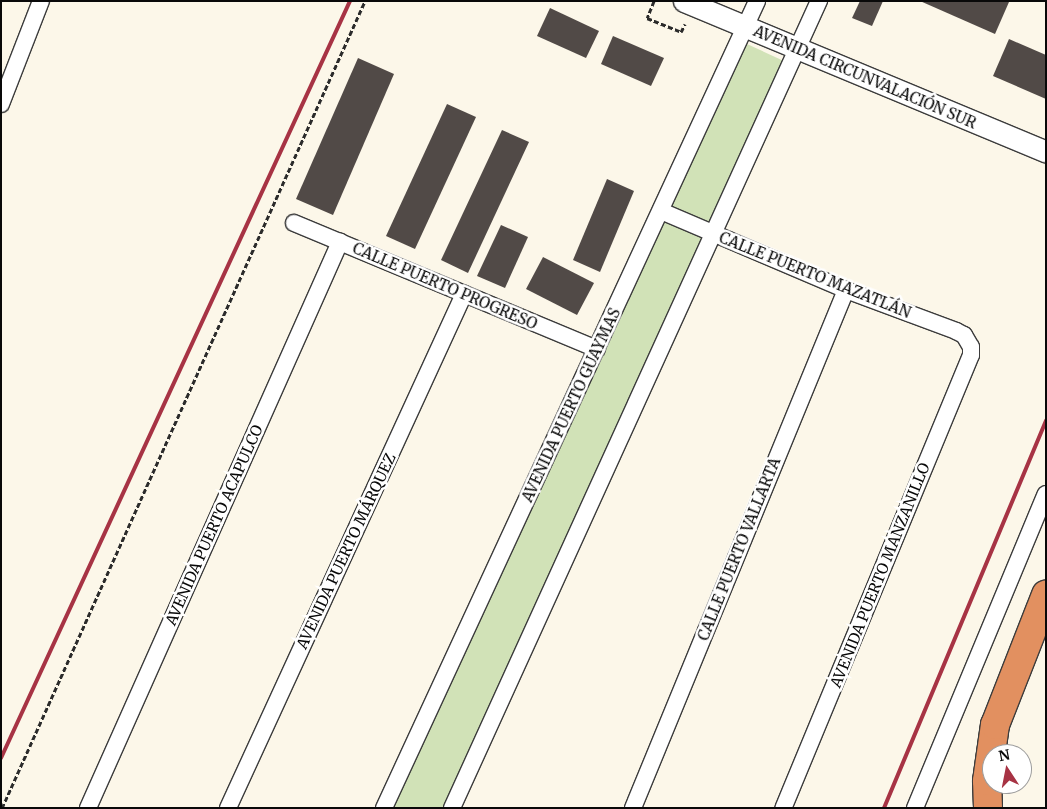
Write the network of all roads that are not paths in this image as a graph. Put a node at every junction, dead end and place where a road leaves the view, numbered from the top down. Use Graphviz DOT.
graph roads {
  1 [pos="41,1"];
  2 [pos="684,1"];
  3 [pos="757,1"];
  4 [pos="819,1"];
  5 [pos="746,27"];
  6 [pos="797,48"];
  7 [pos="1,104"];
  8 [pos="1046,152"];
  9 [pos="661,211"];
  10 [pos="294,223"];
  11 [pos="712,232"];
  12 [pos="340,242"];
  13 [pos="846,290"];
  14 [pos="464,294"];
  15 [pos="968,341"];
  16 [pos="597,348"];
  17 [pos="1046,494"];
  18 [pos="1046,595"];
  19 [pos="88,808"];
  20 [pos="228,808"];
  21 [pos="384,808"];
  22 [pos="452,808"];
  23 [pos="633,808"];
  24 [pos="783,808"];
  25 [pos="915,808"];
  26 [pos="988,808"];
  1 -- 7 [label="street"];
  2 -- 5 [label="street, AVENIDA CIRCUNVALACIÓN SUR"];
  3 -- 5 [label="street, AVENIDA PUERTO GUAYMAS"];
  4 -- 6 [label="street"];
  5 -- 6 [label="street, AVENIDA CIRCUNVALACIÓN SUR"];
  5 -- 9 [label="street, AVENIDA PUERTO GUAYMAS"];
  6 -- 8 [label="street, AVENIDA CIRCUNVALACIÓN SUR"];
  6 -- 11 [label="street"];
  9 -- 11 [label="street, CALLE PUERTO MAZATLÁN"];
  9 -- 16 [label="street, AVENIDA PUERTO GUAYMAS"];
  10 -- 12 [label="street, CALLE PUERTO PROGRESO"];
  11 -- 13 [label="street, CALLE PUERTO MAZATLÁN"];
  11 -- 22 [label="street"];
  12 -- 14 [label="street, CALLE PUERTO PROGRESO"];
  12 -- 19 [label="street, AVENIDA PUERTO ACAPULCO"];
  13 -- 15 [label="street, CALLE PUERTO MAZATLÁN"];
  13 -- 23 [label="street, CALLE PUERTO VALLARTA"];
  14 -- 16 [label="street, CALLE PUERTO PROGRESO"];
  14 -- 20 [label="street, AVENIDA PUERTO MÁRQUEZ"];
  15 -- 24 [label="street, AVENIDA PUERTO MANZANILLO"];
  16 -- 21 [label="street, AVENIDA PUERTO GUAYMAS"];
  17 -- 25 [label="street"];
  18 -- 26 [label="highway"];
}
